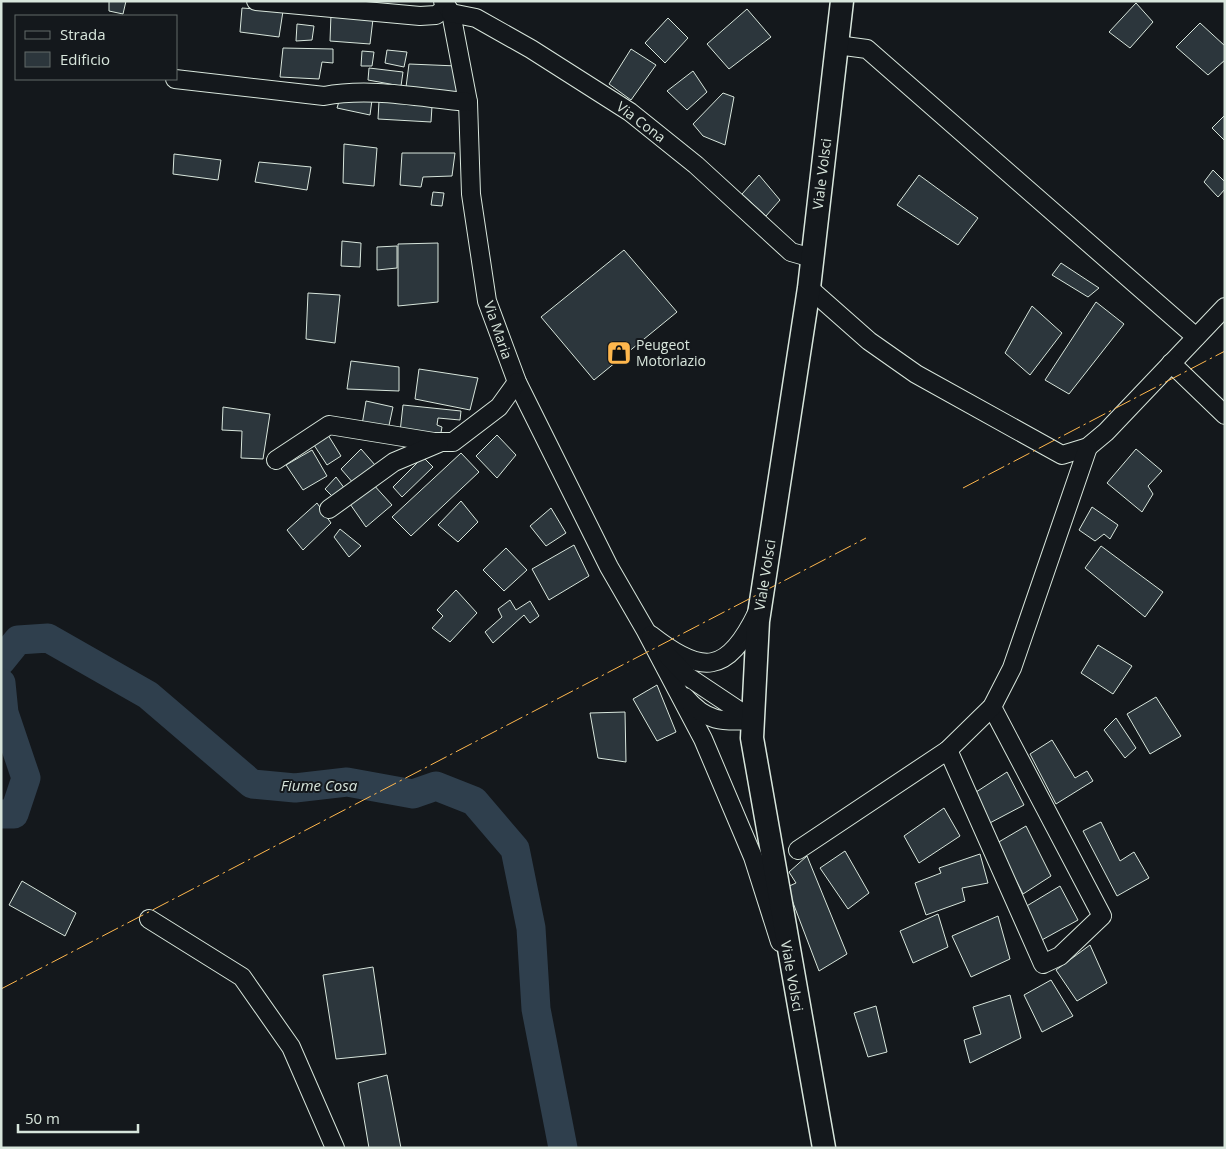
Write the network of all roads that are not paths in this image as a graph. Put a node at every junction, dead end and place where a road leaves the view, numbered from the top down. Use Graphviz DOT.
graph roads {
  1 [pos="256,1"];
  2 [pos="842,1"];
  3 [pos="447,7"];
  4 [pos="837,45"];
  5 [pos="178,79"];
  6 [pos="468,102"];
  7 [pos="812,258"];
  8 [pos="808,288"];
  9 [pos="1225,307"];
  10 [pos="1196,337"];
  11 [pos="1171,363"];
  12 [pos="517,382"];
  13 [pos="1225,415"];
  14 [pos="442,442"];
  15 [pos="1088,447"];
  16 [pos="276,460"];
  17 [pos="329,509"];
  18 [pos="761,604"];
  19 [pos="646,631"];
  20 [pos="671,679"];
  21 [pos="992,707"];
  22 [pos="752,720"];
  23 [pos="948,750"];
  24 [pos="798,850"];
  25 [pos="150,919"];
  26 [pos="792,973"];
  27 [pos="335,1148"];
  28 [pos="824,1148"];
  1 -- 3 [label="street"];
  2 -- 4 [label="main road, Viale Volsci"];
  3 -- 6 [label="street, Via Maria"];
  3 -- 7 [label="street, Via Cona"];
  4 -- 7 [label="main road, Viale Volsci"];
  4 -- 10 [label="street"];
  5 -- 6 [label="street"];
  6 -- 12 [label="street, Via Maria"];
  7 -- 8 [label="main road, Viale Volsci"];
  8 -- 15 [label="street"];
  8 -- 18 [label="main road, Viale Volsci"];
  9 -- 10 [label="street"];
  10 -- 11 [label="street"];
  11 -- 13 [label="street"];
  11 -- 15 [label="street"];
  12 -- 14 [label="street"];
  12 -- 19 [label="street, Via Maria"];
  14 -- 16 [label="street"];
  14 -- 17 [label="street"];
  15 -- 21 [label="street"];
  18 -- 19 [label="street"];
  18 -- 22 [label="main road, Viale Volsci"];
  19 -- 20 [label="street"];
  19 -- 22 [label="street"];
  20 -- 22 [label="street"];
  20 -- 26 [label="street"];
  21 -- 23 [label="street"];
  21 -- 23 [label="street"];
  22 -- 26 [label="main road, Viale Volsci"];
  23 -- 24 [label="street"];
  25 -- 27 [label="street"];
  26 -- 28 [label="main road, Viale Volsci"];
}
